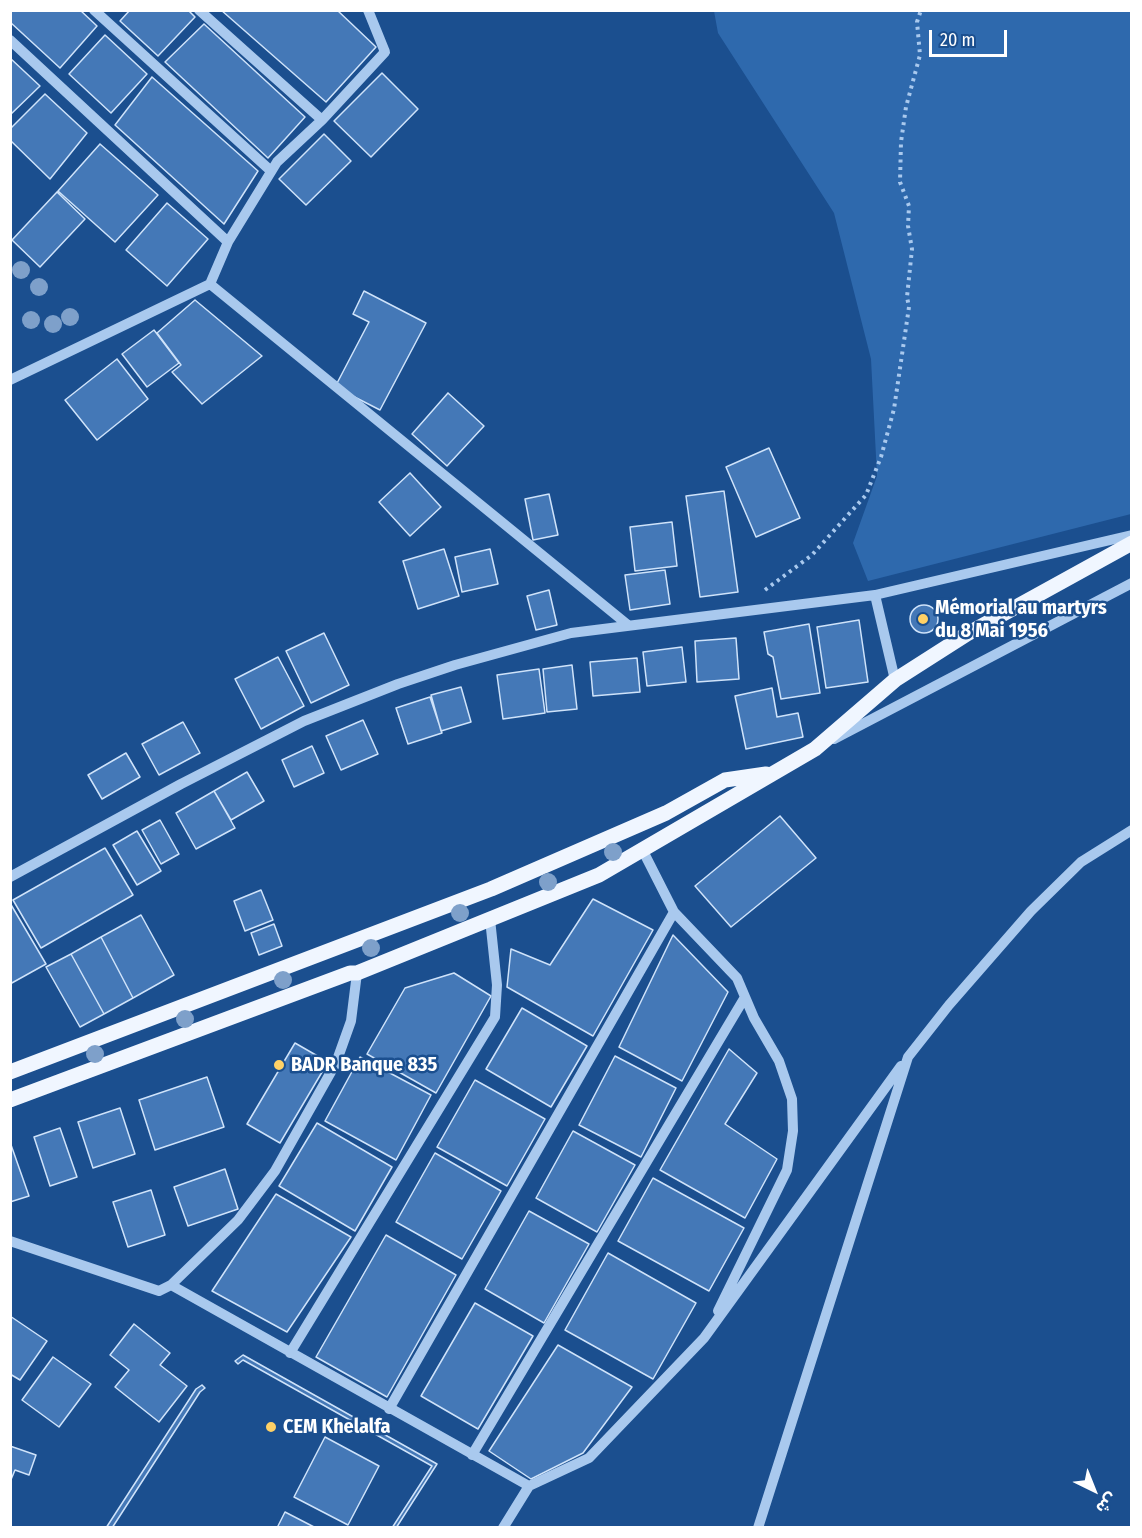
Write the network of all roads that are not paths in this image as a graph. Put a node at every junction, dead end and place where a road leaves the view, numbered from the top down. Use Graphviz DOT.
graph roads {
  1 [pos="94,10"];
  2 [pos="199,10"];
  3 [pos="368,10"];
  4 [pos="10,40"];
  5 [pos="322,120"];
  6 [pos="271,171"];
  7 [pos="228,242"];
  8 [pos="210,284"];
  9 [pos="10,380"];
  10 [pos="1131,535"];
  11 [pos="1131,543"];
  12 [pos="1131,583"];
  13 [pos="875,595"];
  14 [pos="628,625"];
  15 [pos="895,680"];
  16 [pos="815,749"];
  17 [pos="772,773"];
  18 [pos="1131,830"];
  19 [pos="643,851"];
  20 [pos="10,877"];
  21 [pos="674,912"];
  22 [pos="490,919"];
  23 [pos="357,973"];
  24 [pos="746,997"];
  25 [pos="908,1057"];
  26 [pos="10,1072"];
  27 [pos="10,1100"];
  28 [pos="10,1241"];
  29 [pos="171,1285"];
  30 [pos="704,1338"];
  31 [pos="290,1353"];
  32 [pos="389,1409"];
  33 [pos="472,1455"];
  34 [pos="528,1486"];
  35 [pos="503,1527"];
  36 [pos="758,1527"];
  1 -- 6 [label="street"];
  2 -- 5 [label="street"];
  3 -- 5 [label="street"];
  4 -- 7 [label="street"];
  5 -- 6 [label="street"];
  6 -- 7 [label="street"];
  7 -- 8 [label="street"];
  8 -- 9 [label="street"];
  8 -- 14 [label="street"];
  10 -- 13 [label="street"];
  11 -- 15 [label="main road"];
  12 -- 16 [label="street"];
  13 -- 14 [label="street"];
  13 -- 15 [label="street"];
  14 -- 20 [label="street"];
  15 -- 16 [label="main road"];
  16 -- 17 [label="main road"];
  17 -- 19 [label="main road"];
  17 -- 26 [label="main road"];
  18 -- 25 [label="street"];
  19 -- 21 [label="street"];
  19 -- 22 [label="main road"];
  21 -- 24 [label="street"];
  21 -- 32 [label="street"];
  22 -- 23 [label="main road"];
  22 -- 31 [label="street"];
  23 -- 27 [label="main road"];
  23 -- 29 [label="street"];
  24 -- 30 [label="street"];
  24 -- 33 [label="street"];
  25 -- 30 [label="street"];
  25 -- 36 [label="street"];
  28 -- 29 [label="street"];
  29 -- 31 [label="street"];
  30 -- 34 [label="street"];
  31 -- 32 [label="street"];
  32 -- 33 [label="street"];
  33 -- 34 [label="street"];
  34 -- 35 [label="street"];
}
